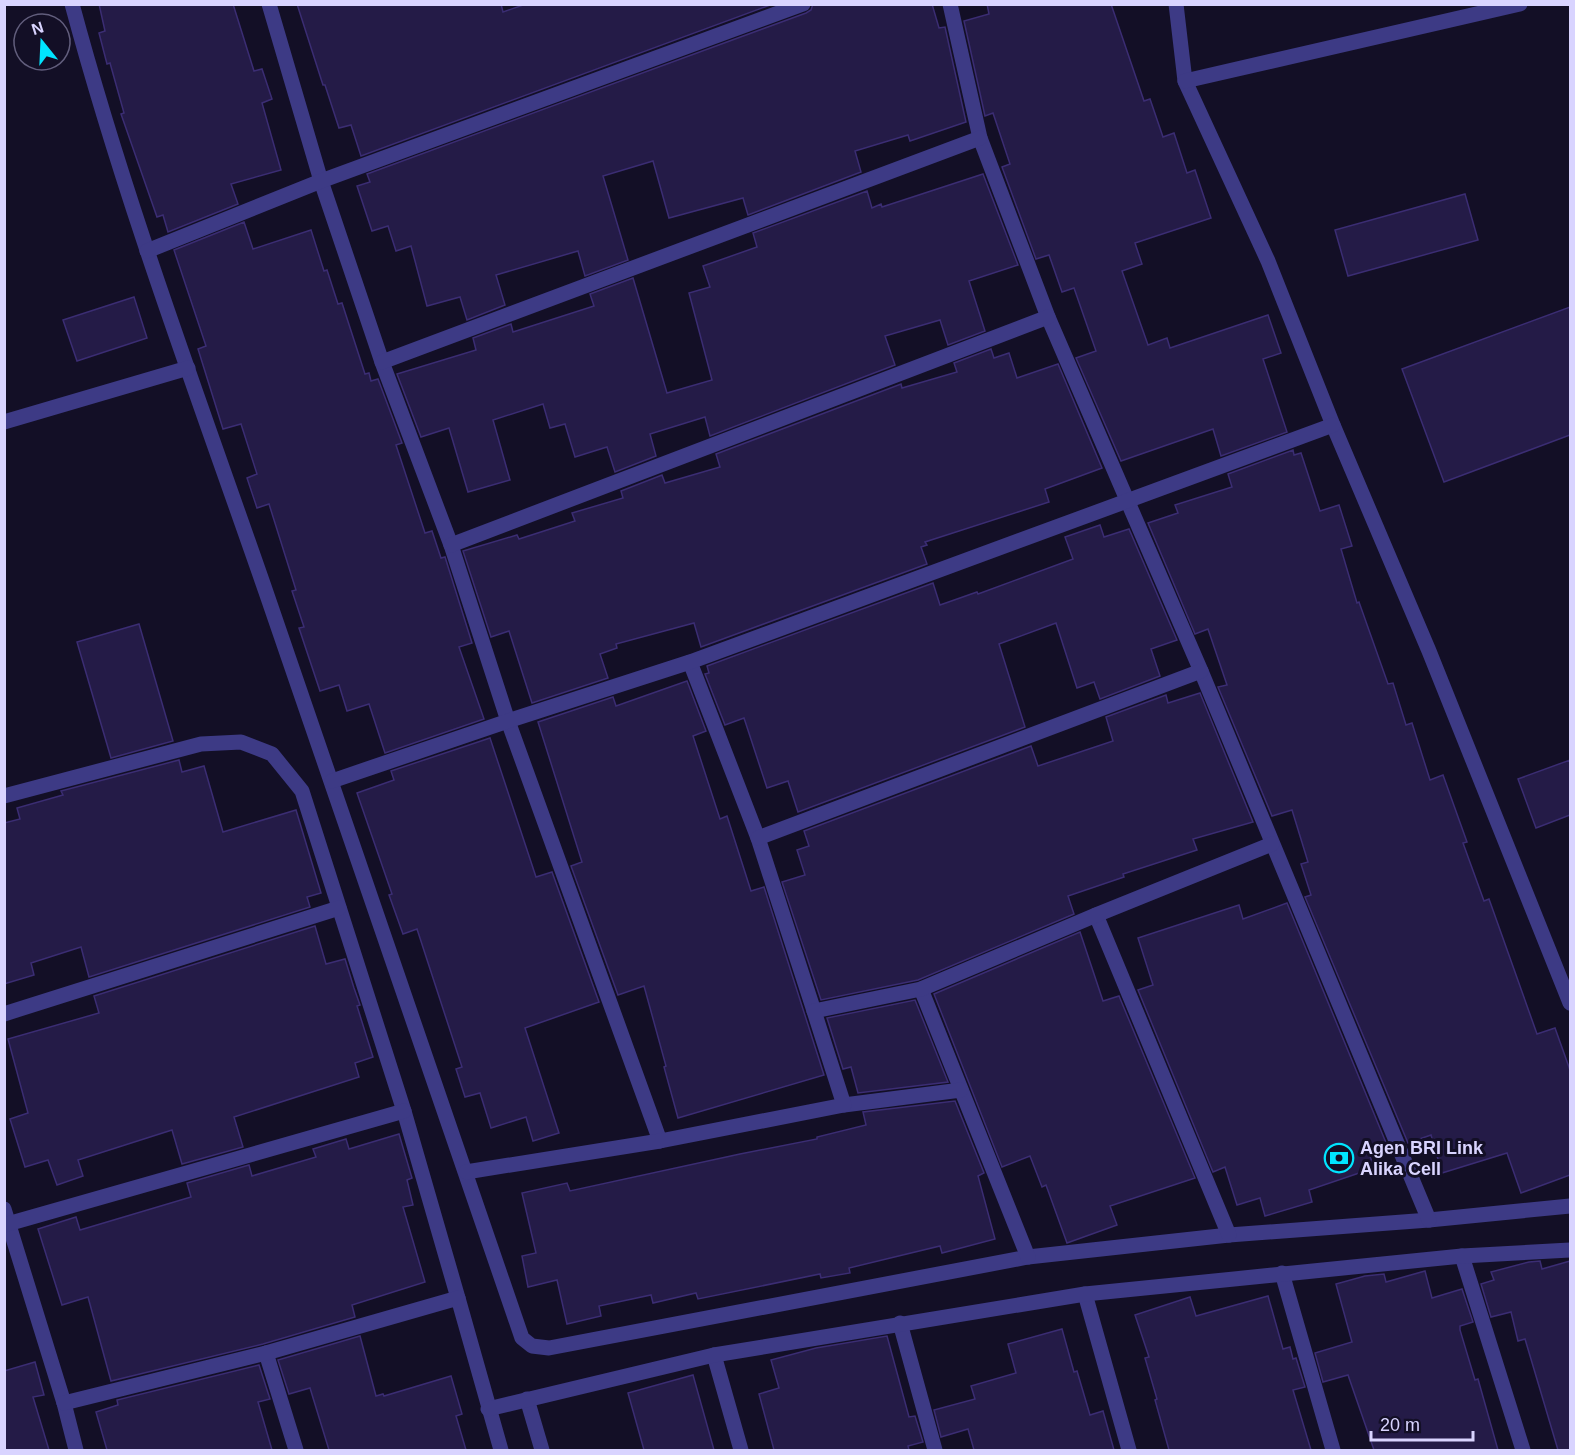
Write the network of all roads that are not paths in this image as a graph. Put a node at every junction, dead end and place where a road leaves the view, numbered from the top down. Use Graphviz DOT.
graph roads {
  1 [pos="72,4"];
  2 [pos="269,4"];
  3 [pos="803,4"];
  4 [pos="950,4"];
  5 [pos="1176,4"];
  6 [pos="1520,4"];
  7 [pos="1185,81"];
  8 [pos="980,138"];
  9 [pos="321,181"];
  10 [pos="147,251"];
  11 [pos="1048,317"];
  12 [pos="382,362"];
  13 [pos="188,368"];
  14 [pos="4,422"];
  15 [pos="1333,425"];
  16 [pos="1126,501"];
  17 [pos="451,545"];
  18 [pos="690,662"];
  19 [pos="1201,671"];
  20 [pos="507,721"];
  21 [pos="332,781"];
  22 [pos="4,796"];
  23 [pos="758,838"];
  24 [pos="1272,844"];
  25 [pos="339,908"];
  26 [pos="1096,915"];
  27 [pos="921,989"];
  28 [pos="1570,1003"];
  29 [pos="814,1011"];
  30 [pos="4,1014"];
  31 [pos="961,1090"];
  32 [pos="844,1105"];
  33 [pos="404,1111"];
  34 [pos="660,1141"];
  35 [pos="466,1172"];
  36 [pos="1570,1206"];
  37 [pos="6,1219"];
  38 [pos="1429,1220"];
  39 [pos="1229,1235"];
  40 [pos="1570,1250"];
  41 [pos="1462,1256"];
  42 [pos="1028,1257"];
  43 [pos="1282,1273"];
  44 [pos="1085,1294"];
  45 [pos="458,1298"];
  46 [pos="900,1323"];
  47 [pos="266,1353"];
  48 [pos="714,1355"];
  49 [pos="527,1399"];
  50 [pos="64,1402"];
  51 [pos="488,1409"];
  52 [pos="76,1450"];
  53 [pos="296,1450"];
  54 [pos="501,1450"];
  55 [pos="542,1450"];
  56 [pos="741,1450"];
  57 [pos="935,1450"];
  58 [pos="1129,1450"];
  59 [pos="1333,1450"];
  60 [pos="1523,1450"];
  1 -- 10 [label="street"];
  2 -- 9 [label="street"];
  3 -- 9 [label="street"];
  4 -- 8 [label="street"];
  5 -- 7 [label="street"];
  6 -- 7 [label="street"];
  7 -- 15 [label="street"];
  8 -- 11 [label="street"];
  8 -- 12 [label="street"];
  9 -- 10 [label="street"];
  9 -- 12 [label="street"];
  10 -- 13 [label="street"];
  11 -- 16 [label="street"];
  11 -- 17 [label="street"];
  12 -- 17 [label="street"];
  13 -- 14 [label="street"];
  13 -- 21 [label="street"];
  15 -- 16 [label="street"];
  15 -- 28 [label="street"];
  16 -- 18 [label="street"];
  16 -- 19 [label="street"];
  17 -- 20 [label="street"];
  18 -- 20 [label="street"];
  18 -- 23 [label="street"];
  19 -- 23 [label="street"];
  19 -- 24 [label="street"];
  20 -- 21 [label="street"];
  20 -- 34 [label="street"];
  21 -- 35 [label="street"];
  22 -- 25 [label="street"];
  23 -- 29 [label="street"];
  24 -- 26 [label="street"];
  24 -- 38 [label="street"];
  25 -- 30 [label="street"];
  25 -- 33 [label="street"];
  26 -- 27 [label="street"];
  26 -- 39 [label="street"];
  27 -- 29 [label="street"];
  27 -- 31 [label="street"];
  29 -- 32 [label="street"];
  31 -- 32 [label="street"];
  31 -- 42 [label="street"];
  32 -- 34 [label="street"];
  33 -- 37 [label="street"];
  33 -- 45 [label="street"];
  34 -- 35 [label="street"];
  35 -- 42 [label="street"];
  36 -- 38 [label="street"];
  37 -- 50 [label="street"];
  38 -- 39 [label="street"];
  39 -- 42 [label="street"];
  40 -- 41 [label="street"];
  41 -- 43 [label="street"];
  41 -- 60 [label="street"];
  43 -- 44 [label="street"];
  43 -- 59 [label="street"];
  44 -- 46 [label="street"];
  44 -- 58 [label="street"];
  45 -- 47 [label="street"];
  45 -- 51 [label="street"];
  46 -- 48 [label="street"];
  46 -- 57 [label="street"];
  47 -- 50 [label="street"];
  47 -- 53 [label="street"];
  48 -- 49 [label="street"];
  48 -- 56 [label="street"];
  49 -- 51 [label="street"];
  49 -- 55 [label="street"];
  50 -- 52 [label="street"];
  51 -- 54 [label="street"];
}
